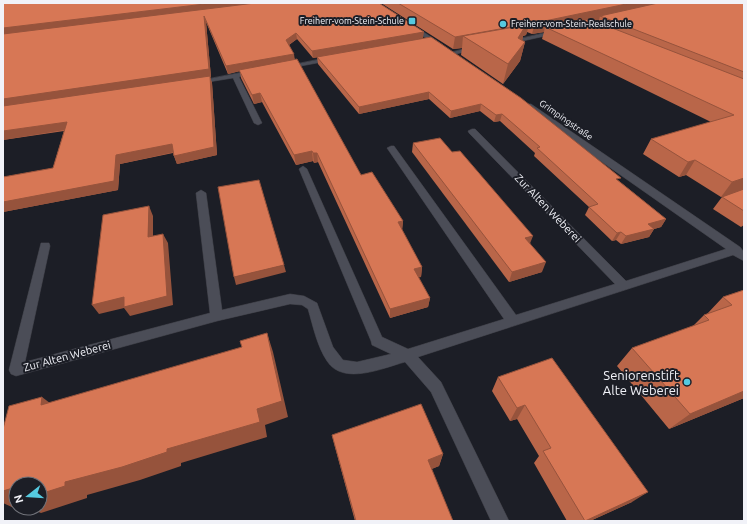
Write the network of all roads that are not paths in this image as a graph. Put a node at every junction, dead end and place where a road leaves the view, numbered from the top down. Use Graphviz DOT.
graph roads {
  1 [pos="405,22"];
  2 [pos="564,31"];
  3 [pos="432,40"];
  4 [pos="424,41"];
  5 [pos="504,43"];
  6 [pos="482,47"];
  7 [pos="452,53"];
  8 [pos="336,58"];
  9 [pos="465,62"];
  10 [pos="277,69"];
  11 [pos="263,71"];
  12 [pos="235,76"];
  13 [pos="191,83"];
  14 [pos="523,102"];
  15 [pos="258,123"];
  16 [pos="472,131"];
  17 [pos="391,148"];
  18 [pos="303,169"];
  19 [pos="201,193"];
  20 [pos="45,246"];
  21 [pos="740,253"];
  22 [pos="624,286"];
  23 [pos="217,316"];
  24 [pos="513,321"];
  25 [pos="407,355"];
  26 [pos="500,521"];
  1 -- 3 [label="street"];
  2 -- 5 [label="street"];
  3 -- 4 [label="street"];
  3 -- 7 [label="street"];
  6 -- 7 [label="street"];
  7 -- 9 [label="street"];
  8 -- 10 [label="street"];
  11 -- 12 [label="street"];
  12 -- 13 [label="street"];
  12 -- 15 [label="street"];
  14 -- 21 [label="street, Grimpingstraße"];
  16 -- 22 [label="street, Zur Alten Weberei"];
  17 -- 24 [label="street"];
  18 -- 25 [label="street"];
  19 -- 23 [label="street"];
  20 -- 23 [label="street, Zur Alten Weberei"];
  21 -- 22 [label="street, Zur Alten Weberei"];
  22 -- 24 [label="street, Zur Alten Weberei"];
  23 -- 25 [label="street, Zur Alten Weberei"];
  24 -- 25 [label="street, Zur Alten Weberei"];
  25 -- 26 [label="street"];
}
